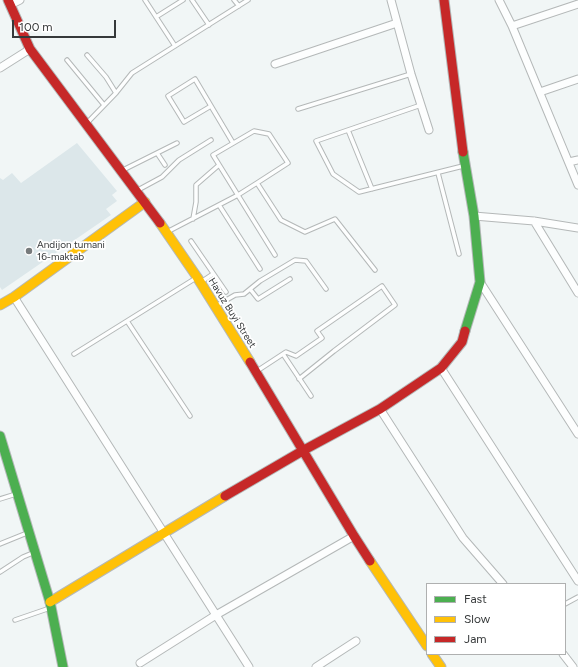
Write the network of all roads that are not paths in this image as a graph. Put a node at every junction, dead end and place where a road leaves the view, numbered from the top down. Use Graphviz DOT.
graph roads {
  1 [pos="20,0"];
  2 [pos="145,0"];
  3 [pos="183,0"];
  4 [pos="192,0"];
  5 [pos="234,0"];
  6 [pos="248,0"];
  7 [pos="391,0"];
  8 [pos="444,0"];
  9 [pos="499,0"];
  10 [pos="9,3"];
  11 [pos="578,4"];
  12 [pos="239,6"];
  13 [pos="156,17"];
  14 [pos="397,23"];
  15 [pos="209,25"];
  16 [pos="512,26"];
  17 [pos="175,46"];
  18 [pos="30,49"];
  19 [pos="87,55"];
  20 [pos="67,60"];
  21 [pos="275,64"];
  22 [pos="0,68"];
  23 [pos="411,74"];
  24 [pos="578,79"];
  25 [pos="540,92"];
  26 [pos="116,93"];
  27 [pos="104,105"];
  28 [pos="211,106"];
  29 [pos="421,106"];
  30 [pos="298,109"];
  31 [pos="86,123"];
  32 [pos="348,130"];
  33 [pos="428,130"];
  34 [pos="211,140"];
  35 [pos="177,143"];
  36 [pos="234,143"];
  37 [pos="157,154"];
  38 [pos="578,160"];
  39 [pos="569,162"];
  40 [pos="165,165"];
  41 [pos="219,165"];
  42 [pos="465,166"];
  43 [pos="122,170"];
  44 [pos="438,172"];
  45 [pos="257,183"];
  46 [pos="578,185"];
  47 [pos="372,189"];
  48 [pos="137,191"];
  49 [pos="238,195"];
  50 [pos="145,202"];
  51 [pos="219,205"];
  52 [pos="474,216"];
  53 [pos="193,218"];
  54 [pos="534,221"];
  55 [pos="578,228"];
  56 [pos="166,232"];
  57 [pos="191,241"];
  58 [pos="459,254"];
  59 [pos="275,255"];
  60 [pos="260,269"];
  61 [pos="375,270"];
  62 [pos="213,274"];
  63 [pos="290,279"];
  64 [pos="199,280"];
  65 [pos="480,282"];
  66 [pos="250,289"];
  67 [pos="326,289"];
  68 [pos="226,292"];
  69 [pos="578,293"];
  70 [pos="14,297"];
  71 [pos="0,305"];
  72 [pos="215,306"];
  73 [pos="127,321"];
  74 [pos="74,354"];
  75 [pos="283,354"];
  76 [pos="440,368"];
  77 [pos="256,372"];
  78 [pos="300,379"];
  79 [pos="311,396"];
  80 [pos="380,409"];
  81 [pos="190,416"];
  82 [pos="578,434"];
  83 [pos="0,436"];
  84 [pos="304,450"];
  85 [pos="17,494"];
  86 [pos="0,499"];
  87 [pos="164,532"];
  88 [pos="28,533"];
  89 [pos="354,536"];
  90 [pos="0,544"];
  91 [pos="36,552"];
  92 [pos="0,572"];
  93 [pos="578,581"];
  94 [pos="502,583"];
  95 [pos="578,597"];
  96 [pos="566,603"];
  97 [pos="51,605"];
  98 [pos="216,615"];
  99 [pos="15,620"];
  100 [pos="356,641"];
  101 [pos="426,644"];
  102 [pos="433,655"];
  103 [pos="564,655"];
  104 [pos="140,663"];
  105 [pos="63,667"];
  106 [pos="249,667"];
  107 [pos="316,667"];
  108 [pos="441,667"];
  109 [pos="573,667"];
  1 -- 10 [label="street"];
  2 -- 13 [label="lane"];
  3 -- 13 [label="lane"];
  4 -- 15 [label="lane"];
  5 -- 12 [label="lane"];
  6 -- 12 [label="lane"];
  7 -- 14 [label="street"];
  8 -- 42 [label="street"];
  9 -- 16 [label="street"];
  10 -- 18 [label="street, Havuz Buyi Street"];
  11 -- 16 [label="street"];
  12 -- 15 [label="lane"];
  13 -- 17 [label="lane"];
  14 -- 21 [label="street"];
  14 -- 23 [label="street"];
  15 -- 17 [label="lane"];
  16 -- 25 [label="street"];
  17 -- 26 [label="lane"];
  18 -- 22 [label="street"];
  18 -- 31 [label="street, Havuz Buyi Street"];
  19 -- 26 [label="lane"];
  20 -- 27 [label="lane"];
  23 -- 29 [label="street"];
  23 -- 30 [label="lane"];
  24 -- 25 [label="street"];
  25 -- 39 [label="street"];
  26 -- 27 [label="lane"];
  27 -- 31 [label="lane"];
  28 -- 28 [label="lane"];
  28 -- 36 [label="lane"];
  29 -- 32 [label="lane"];
  29 -- 33 [label="street"];
  31 -- 43 [label="street, Havuz Buyi Street"];
  32 -- 47 [label="lane"];
  32 -- 47 [label="lane"];
  34 -- 48 [label="lane"];
  35 -- 37 [label="lane"];
  36 -- 41 [label="lane"];
  36 -- 45 [label="lane"];
  37 -- 40 [label="lane"];
  37 -- 43 [label="lane"];
  38 -- 39 [label="street"];
  39 -- 46 [label="street"];
  41 -- 49 [label="lane"];
  41 -- 53 [label="lane"];
  42 -- 44 [label="lane"];
  42 -- 52 [label="street"];
  43 -- 48 [label="street, Havuz Buyi Street"];
  44 -- 47 [label="lane"];
  44 -- 58 [label="lane"];
  45 -- 49 [label="lane"];
  45 -- 61 [label="lane"];
  48 -- 50 [label="street, Havuz Buyi Street"];
  49 -- 51 [label="lane"];
  49 -- 59 [label="lane"];
  50 -- 56 [label="street, Havuz Buyi Street"];
  50 -- 70 [label="street"];
  51 -- 53 [label="lane"];
  51 -- 60 [label="lane"];
  52 -- 54 [label="street"];
  52 -- 65 [label="street"];
  53 -- 56 [label="lane"];
  54 -- 55 [label="street"];
  54 -- 69 [label="street"];
  56 -- 64 [label="street, Havuz Buyi Street"];
  57 -- 62 [label="lane"];
  62 -- 64 [label="lane"];
  62 -- 68 [label="lane"];
  63 -- 66 [label="lane"];
  64 -- 72 [label="street, Havuz Buyi Street"];
  64 -- 73 [label="lane"];
  65 -- 76 [label="street"];
  65 -- 82 [label="street"];
  66 -- 67 [label="lane"];
  66 -- 72 [label="lane"];
  70 -- 71 [label="street"];
  70 -- 87 [label="street"];
  72 -- 77 [label="street, Havuz Buyi Street"];
  73 -- 74 [label="lane"];
  73 -- 81 [label="lane"];
  75 -- 77 [label="lane"];
  75 -- 78 [label="lane"];
  75 -- 78 [label="lane"];
  76 -- 80 [label="street"];
  76 -- 93 [label="street"];
  77 -- 84 [label="street, Havuz Buyi Street"];
  78 -- 79 [label="lane"];
  80 -- 84 [label="street"];
  80 -- 94 [label="street"];
  83 -- 85 [label="street"];
  84 -- 87 [label="street"];
  84 -- 89 [label="street, Havuz Buyi Street"];
  85 -- 86 [label="lane"];
  85 -- 88 [label="street"];
  87 -- 97 [label="street"];
  87 -- 98 [label="street"];
  88 -- 90 [label="lane"];
  88 -- 91 [label="street"];
  89 -- 98 [label="street"];
  89 -- 101 [label="street, Havuz Buyi Street"];
  91 -- 92 [label="lane"];
  91 -- 97 [label="street"];
  95 -- 96 [label="lane"];
  97 -- 99 [label="lane"];
  97 -- 105 [label="street"];
  98 -- 104 [label="street"];
  98 -- 106 [label="street"];
  100 -- 107 [label="street"];
  102 -- 108 [label="street"];
  103 -- 109 [label="street"];
}
